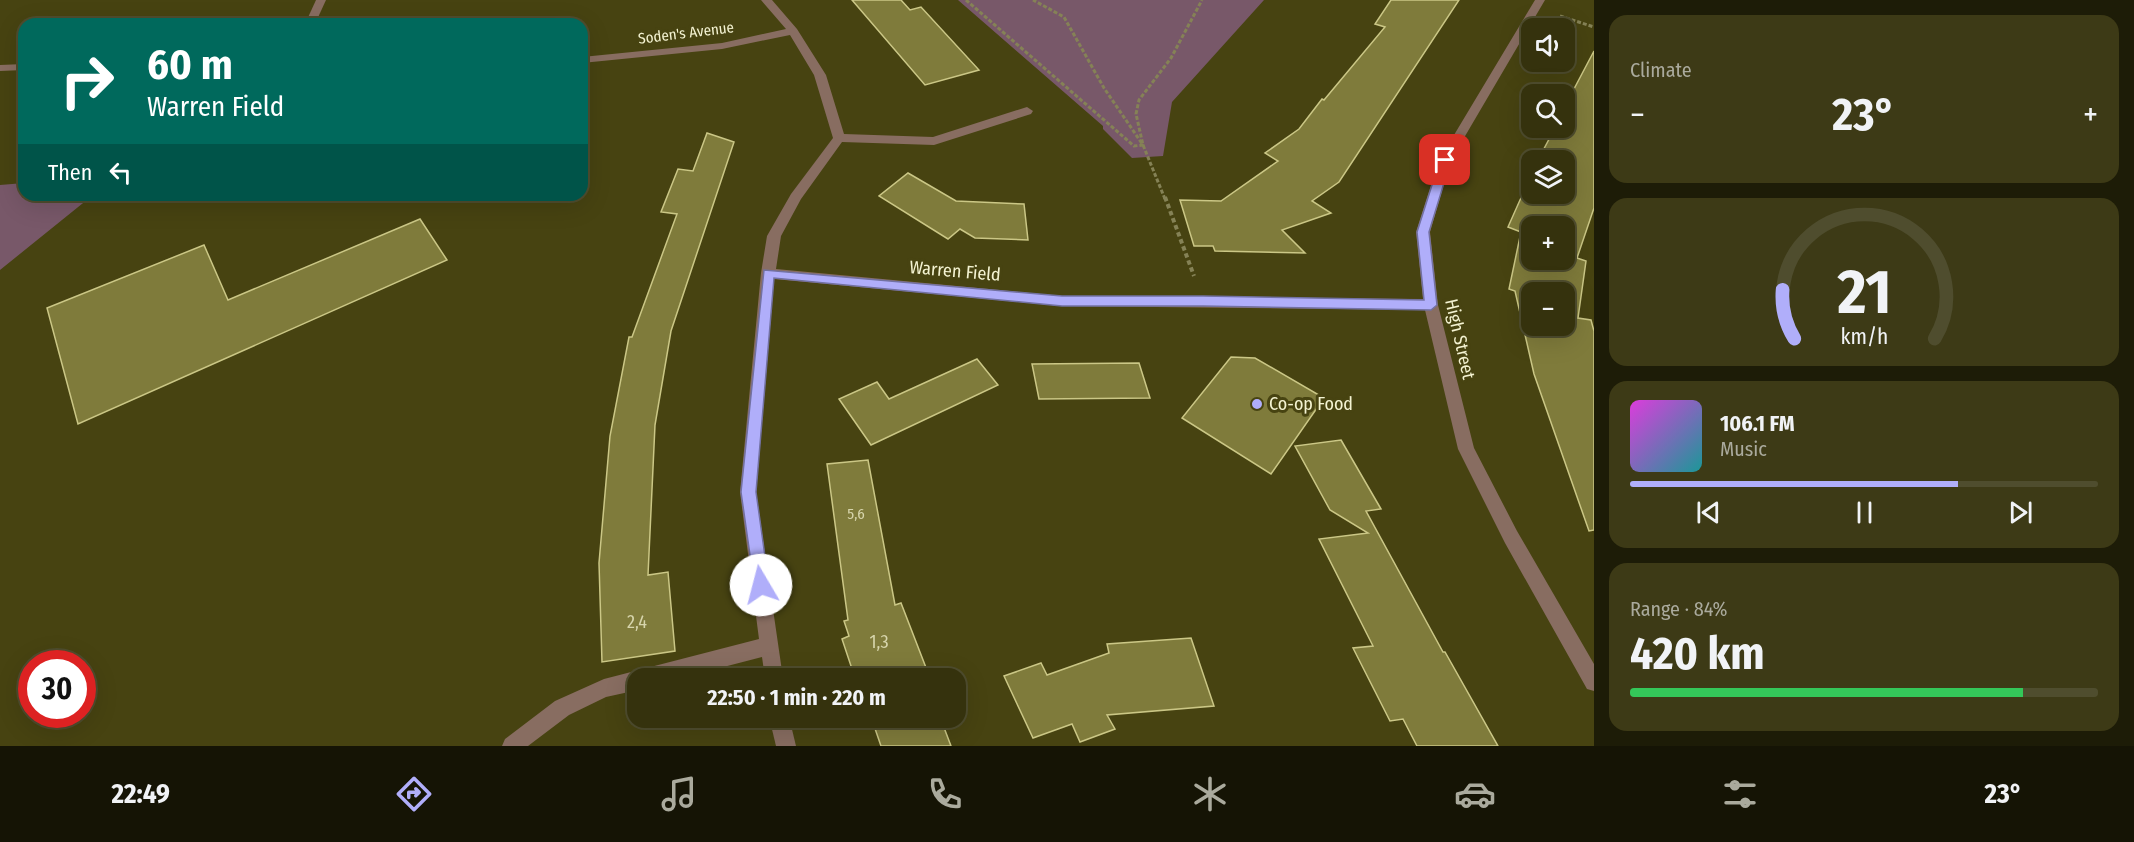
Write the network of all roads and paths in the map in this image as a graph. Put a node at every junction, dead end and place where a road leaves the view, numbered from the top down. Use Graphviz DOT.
graph roads {
  1 [pos="321,0"];
  2 [pos="766,0"];
  3 [pos="966,0"];
  4 [pos="1033,0"];
  5 [pos="1202,0"];
  6 [pos="1538,4"];
  7 [pos="313,18"];
  8 [pos="1594,27"];
  9 [pos="793,31"];
  10 [pos="588,59"];
  11 [pos="18,67"];
  12 [pos="0,68"];
  13 [pos="1027,111"];
  14 [pos="839,138"];
  15 [pos="1143,145"];
  16 [pos="768,273"];
  17 [pos="1203,301"];
  18 [pos="1431,305"];
  19 [pos="770,646"];
  20 [pos="684,668"];
  21 [pos="773,668"];
  22 [pos="1594,682"];
  23 [pos="627,683"];
  24 [pos="782,728"];
  25 [pos="512,746"];
  26 [pos="786,746"];
  1 -- 7 [label="street"];
  2 -- 9 [label="street"];
  3 -- 15 [label="path"];
  4 -- 15 [label="path"];
  5 -- 15 [label="path"];
  6 -- 8 [label="path"];
  6 -- 18 [label="street, High Street"];
  9 -- 10 [label="street, Soden's Avenue"];
  9 -- 14 [label="street"];
  11 -- 12 [label="street"];
  13 -- 14 [label="street"];
  14 -- 16 [label="street"];
  15 -- 17 [label="path"];
  16 -- 17 [label="street, Warren Field"];
  16 -- 19 [label="street"];
  17 -- 18 [label="street, Warren Field"];
  18 -- 22 [label="street, High Street"];
  19 -- 20 [label="street"];
  19 -- 21 [label="street"];
  23 -- 25 [label="street"];
  24 -- 26 [label="street"];
}
